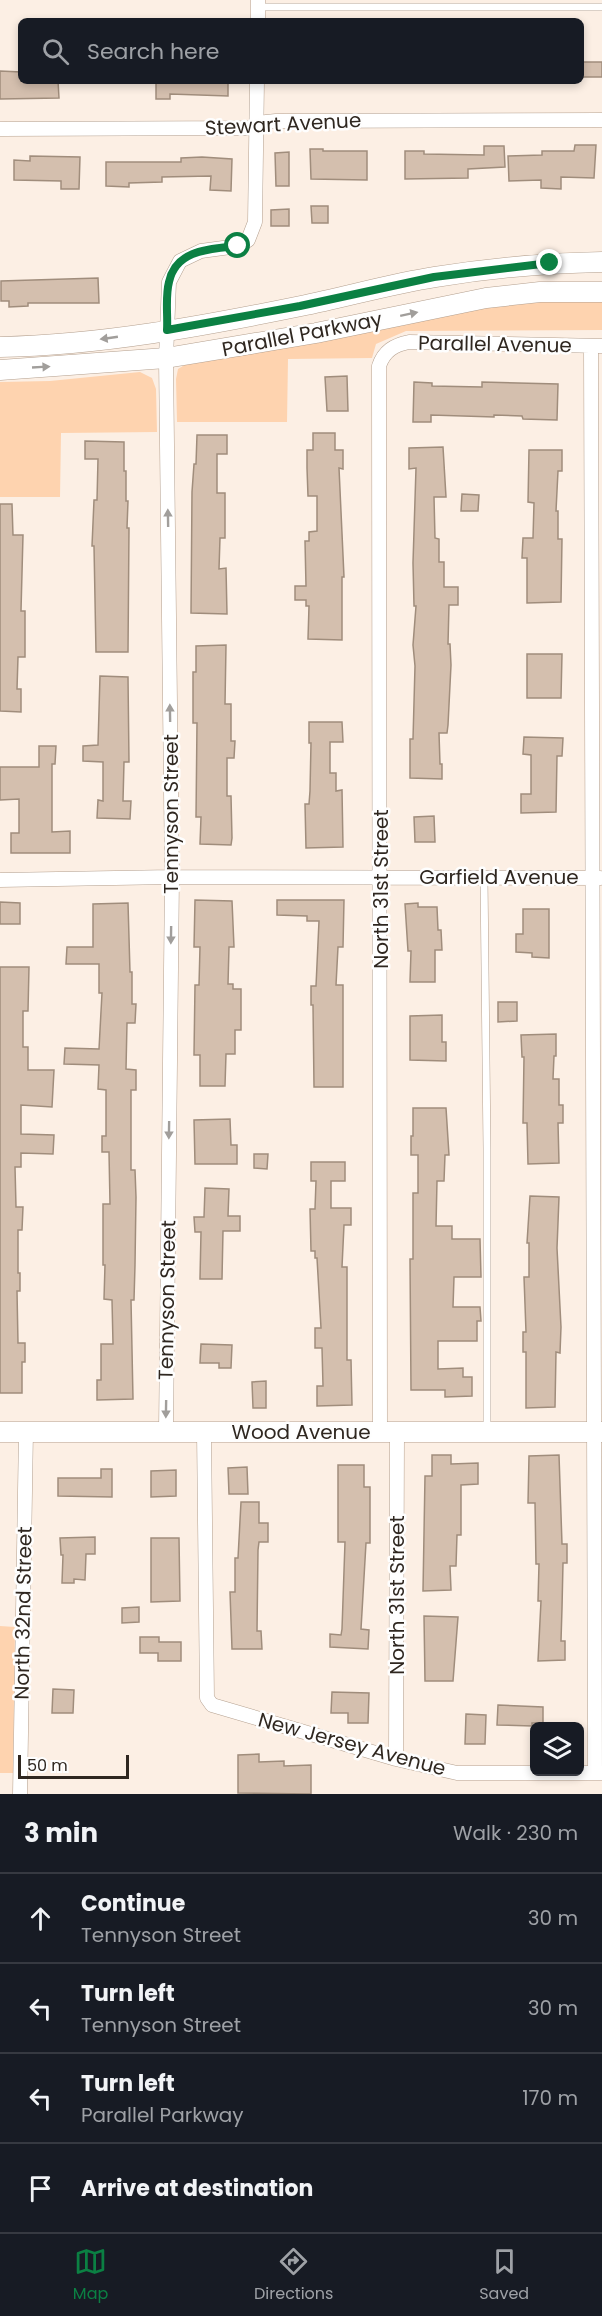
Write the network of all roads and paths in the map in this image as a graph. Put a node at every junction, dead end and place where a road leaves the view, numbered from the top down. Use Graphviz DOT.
graph roads {
  1 [pos="602,7"];
  2 [pos="258,9"];
  3 [pos="257,84"];
  4 [pos="602,120"];
  5 [pos="256,128"];
  6 [pos="0,129"];
  7 [pos="602,262"];
  8 [pos="602,292"];
  9 [pos="167,330"];
  10 [pos="0,346"];
  11 [pos="596,346"];
  12 [pos="389,350"];
  13 [pos="166,358"];
  14 [pos="0,370"];
  15 [pos="381,876"];
  16 [pos="172,877"];
  17 [pos="484,877"];
  18 [pos="598,878"];
  19 [pos="0,880"];
  20 [pos="26,1431"];
  21 [pos="166,1431"];
  22 [pos="0,1432"];
  23 [pos="204,1432"];
  24 [pos="389,1432"];
  25 [pos="487,1432"];
  26 [pos="597,1432"];
  27 [pos="396,1759"];
  28 [pos="598,1773"];
  29 [pos="21,1794"];
  1 -- 2 [label="lane"];
  3 -- 5 [label="street"];
  4 -- 5 [label="street, Stewart Avenue"];
  5 -- 6 [label="street, Stewart Avenue"];
  5 -- 9 [label="street, Tennyson Street"];
  7 -- 9 [label="main road, Parallel Parkway"];
  13 -- 8 [label="main road, Parallel Parkway, one-way"];
  9 -- 10 [label="main road, Parallel Parkway, one-way"];
  9 -- 13 [label="street, Tennyson Street"];
  11 -- 12 [label="street, Parallel Avenue"];
  11 -- 18 [label="street"];
  12 -- 15 [label="street, North 31st Street"];
  14 -- 13 [label="main road, Parallel Parkway, one-way"];
  16 -- 13 [label="street, Tennyson Street, one-way"];
  15 -- 16 [label="street, Garfield Avenue"];
  15 -- 17 [label="street, Garfield Avenue"];
  15 -- 24 [label="street, North 31st Street"];
  16 -- 19 [label="street, Garfield Avenue"];
  16 -- 21 [label="street, Tennyson Street, one-way"];
  17 -- 18 [label="street, Garfield Avenue"];
  17 -- 25 [label="lane"];
  18 -- 26 [label="street"];
  20 -- 21 [label="main road, Wood Avenue"];
  20 -- 22 [label="main road, Wood Avenue"];
  20 -- 29 [label="street, North 32nd Street"];
  21 -- 23 [label="main road, Wood Avenue"];
  23 -- 24 [label="main road, Wood Avenue"];
  23 -- 27 [label="street, New Jersey Avenue"];
  24 -- 25 [label="main road, Wood Avenue"];
  24 -- 27 [label="street, North 31st Street"];
  25 -- 26 [label="main road, Wood Avenue"];
  26 -- 28 [label="street"];
  27 -- 28 [label="street, New Jersey Avenue"];
}
